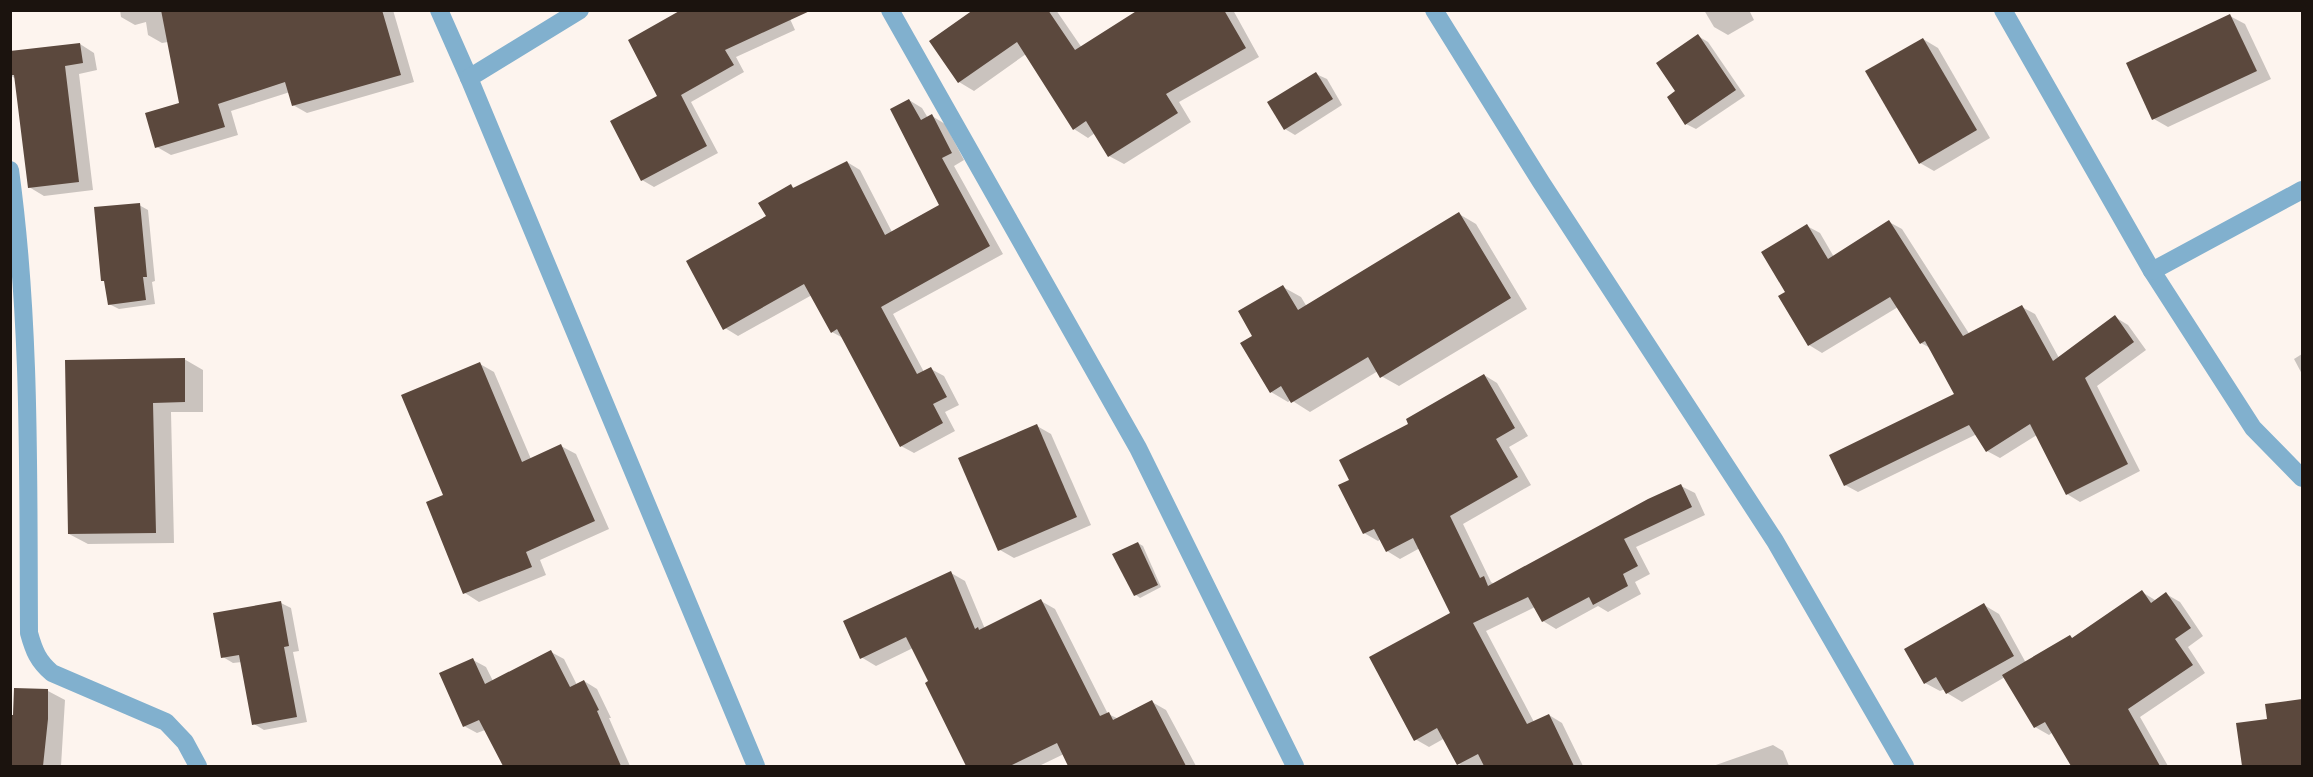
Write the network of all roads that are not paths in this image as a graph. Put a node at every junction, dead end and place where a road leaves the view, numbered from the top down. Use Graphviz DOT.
graph roads {
  1 [pos="439,10"];
  2 [pos="580,10"];
  3 [pos="890,10"];
  4 [pos="1434,10"];
  5 [pos="2003,10"];
  6 [pos="470,78"];
  7 [pos="10,170"];
  8 [pos="2302,190"];
  9 [pos="2152,271"];
  10 [pos="2302,478"];
  11 [pos="198,766"];
  12 [pos="756,766"];
  13 [pos="1295,766"];
  14 [pos="1905,766"];
  1 -- 6 [label="street"];
  2 -- 6 [label="street"];
  3 -- 13 [label="street"];
  4 -- 14 [label="street"];
  5 -- 9 [label="street"];
  6 -- 12 [label="street"];
  7 -- 11 [label="street"];
  8 -- 9 [label="street"];
  9 -- 10 [label="street"];
}
